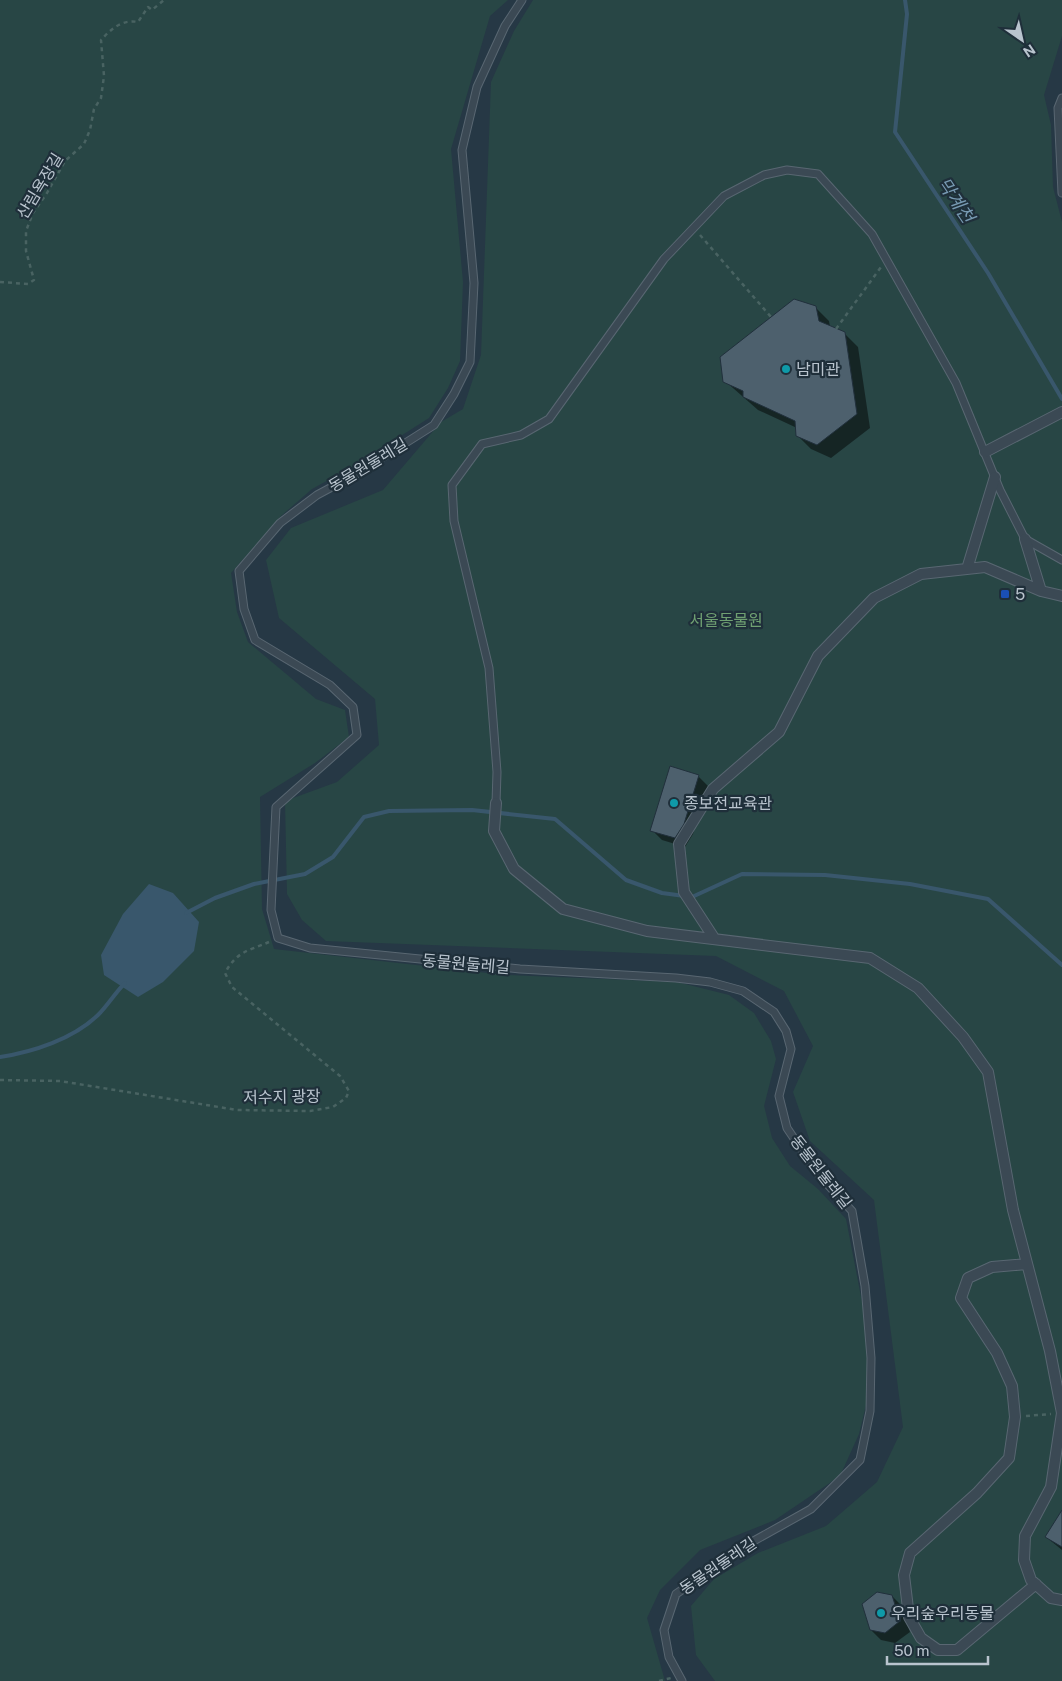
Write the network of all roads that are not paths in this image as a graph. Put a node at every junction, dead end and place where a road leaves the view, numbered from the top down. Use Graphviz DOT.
graph roads {
  1 [pos="522,0"];
  2 [pos="1062,98"];
  3 [pos="1062,193"];
  4 [pos="1062,412"];
  5 [pos="985,452"];
  6 [pos="995,477"];
  7 [pos="1025,539"];
  8 [pos="1062,560"];
  9 [pos="967,569"];
  10 [pos="1041,591"];
  11 [pos="1062,596"];
  12 [pos="496,803"];
  13 [pos="714,938"];
  14 [pos="1027,1264"];
  15 [pos="1059,1413"];
  16 [pos="1036,1584"];
  17 [pos="1062,1600"];
  18 [pos="682,1681"];
  1 -- 18 [label="lane, 동물원둘레길"];
  2 -- 3 [label="lane"];
  4 -- 5 [label="street"];
  5 -- 6 [label="lane"];
  5 -- 12 [label="lane"];
  6 -- 7 [label="lane"];
  6 -- 9 [label="street"];
  7 -- 8 [label="lane"];
  7 -- 10 [label="street"];
  9 -- 10 [label="street"];
  9 -- 13 [label="street"];
  10 -- 11 [label="street"];
  12 -- 13 [label="street"];
  13 -- 14 [label="street"];
  14 -- 15 [label="street"];
  14 -- 16 [label="street"];
  15 -- 16 [label="street"];
  16 -- 17 [label="street"];
}
